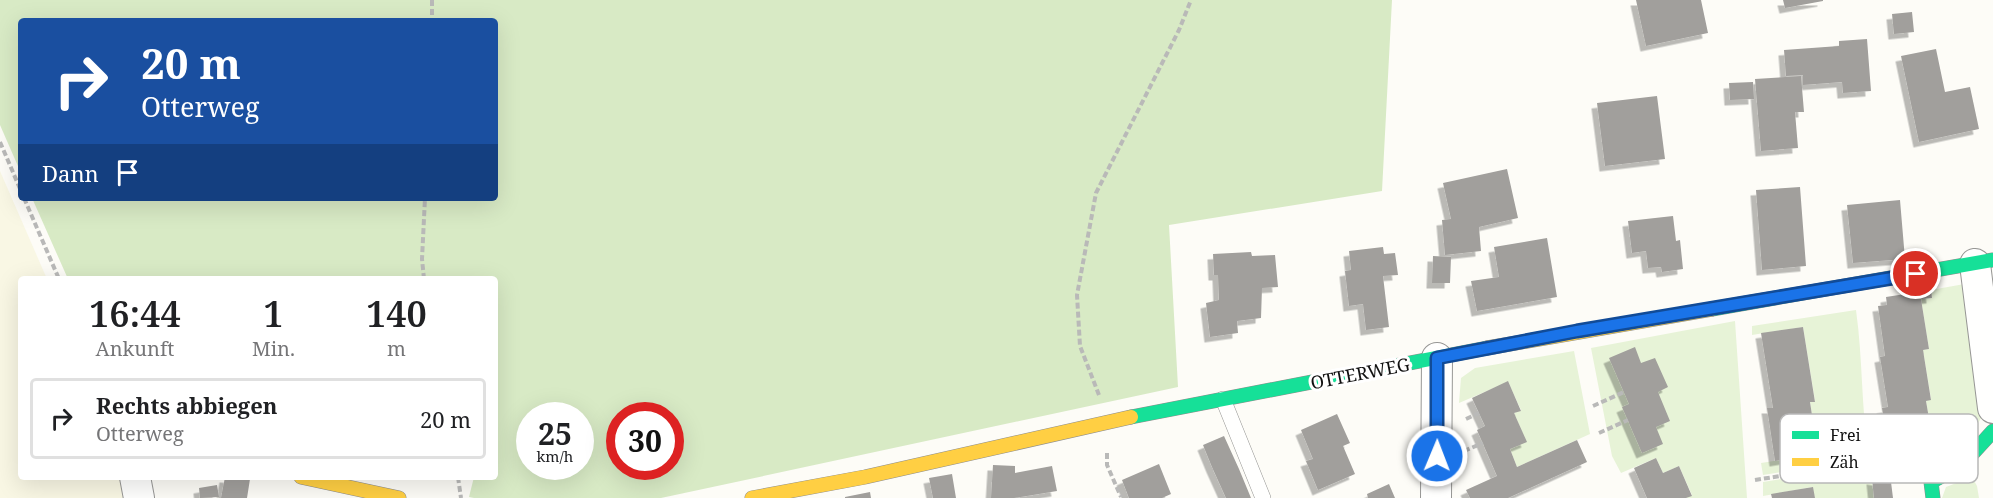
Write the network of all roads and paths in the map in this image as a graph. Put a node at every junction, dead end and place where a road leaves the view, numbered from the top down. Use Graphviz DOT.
graph roads {
  1 [pos="432,0"];
  2 [pos="1191,0"];
  3 [pos="432,18"];
  4 [pos="0,142"];
  5 [pos="18,184"];
  6 [pos="25,201"];
  7 [pos="425,201"];
  8 [pos="1984,262"];
  9 [pos="58,276"];
  10 [pos="424,276"];
  11 [pos="1437,358"];
  12 [pos="1624,392"];
  13 [pos="1223,399"];
  14 [pos="1593,406"];
  15 [pos="1993,408"];
  16 [pos="1122,419"];
  17 [pos="1628,420"];
  18 [pos="1106,423"];
  19 [pos="1993,431"];
  20 [pos="1599,432"];
  21 [pos="1978,447"];
  22 [pos="1780,476"];
  23 [pos="136,480"];
  24 [pos="315,480"];
  25 [pos="458,480"];
  26 [pos="1755,480"];
  27 [pos="1931,483"];
  28 [pos="1121,497"];
  29 [pos="139,498"];
  30 [pos="399,498"];
  31 [pos="461,498"];
  32 [pos="752,498"];
  33 [pos="1263,498"];
  34 [pos="1436,498"];
  35 [pos="1933,498"];
  1 -- 3 [label="path"];
  2 -- 16 [label="path"];
  4 -- 5 [label="path"];
  6 -- 9 [label="path"];
  7 -- 10 [label="path"];
  8 -- 11 [label="street, OTTERWEG"];
  8 -- 15 [label="street"];
  11 -- 13 [label="street, OTTERWEG"];
  11 -- 34 [label="street"];
  12 -- 14 [label="path"];
  13 -- 16 [label="street, OTTERWEG"];
  13 -- 33 [label="lane"];
  16 -- 18 [label="street, OTTERWEG"];
  17 -- 20 [label="path"];
  18 -- 28 [label="path"];
  18 -- 32 [label="street, OTTERWEG"];
  19 -- 21 [label="street"];
  22 -- 26 [label="path"];
  23 -- 29 [label="street"];
  24 -- 30 [label="street"];
  25 -- 31 [label="path"];
  27 -- 35 [label="street"];
}
